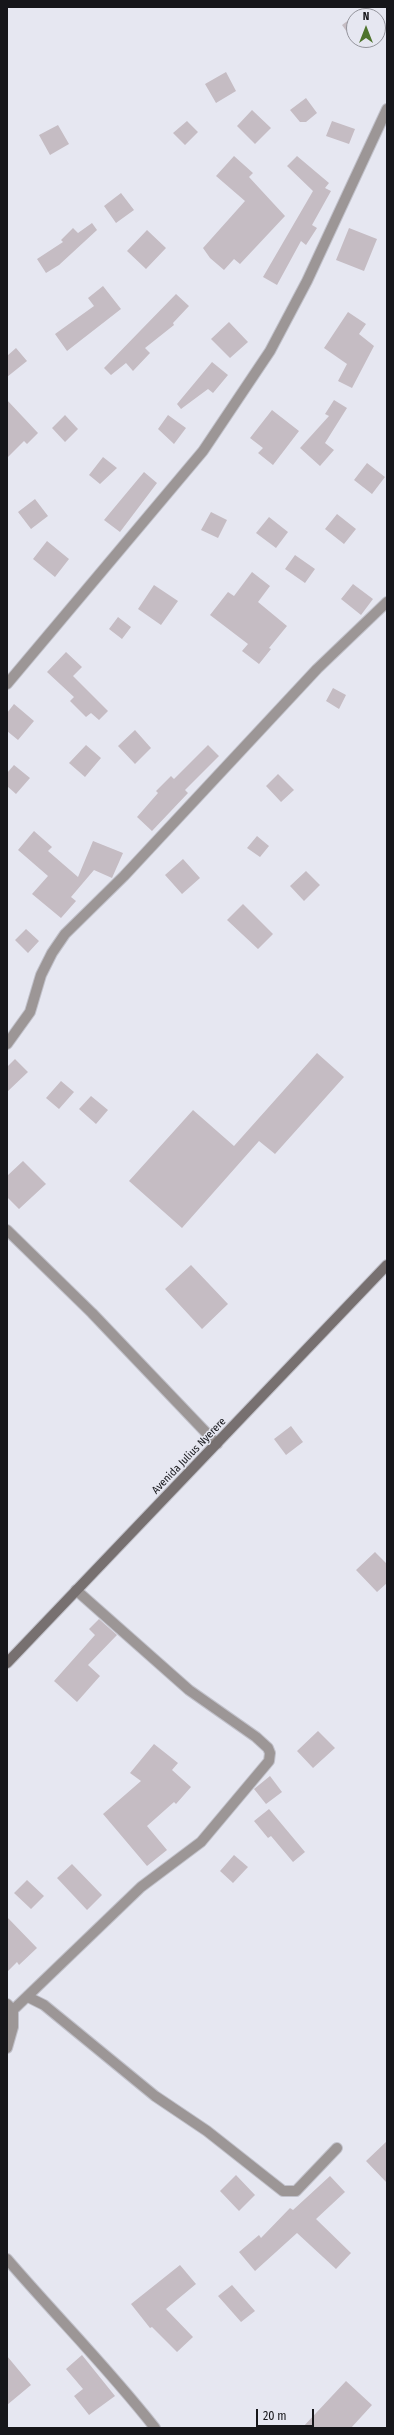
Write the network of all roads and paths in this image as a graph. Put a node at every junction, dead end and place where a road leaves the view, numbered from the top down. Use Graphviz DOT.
graph roads {
  1 [pos="387,110"];
  2 [pos="387,602"];
  3 [pos="7,684"];
  4 [pos="7,1044"];
  5 [pos="7,1230"];
  6 [pos="387,1265"];
  7 [pos="217,1444"];
  8 [pos="76,1590"];
  9 [pos="7,1663"];
  10 [pos="28,1997"];
  11 [pos="10,2007"];
  12 [pos="7,2048"];
  13 [pos="337,2148"];
  14 [pos="7,2259"];
  15 [pos="155,2428"];
  1 -- 3 [label="street"];
  2 -- 4 [label="street"];
  5 -- 7 [label="street"];
  6 -- 7 [label="street, Avenida Julius Nyerere"];
  7 -- 8 [label="street, Avenida Julius Nyerere"];
  8 -- 9 [label="street, Avenida Julius Nyerere"];
  8 -- 10 [label="street"];
  10 -- 11 [label="street"];
  10 -- 13 [label="street"];
  11 -- 12 [label="street"];
  14 -- 15 [label="street"];
}
